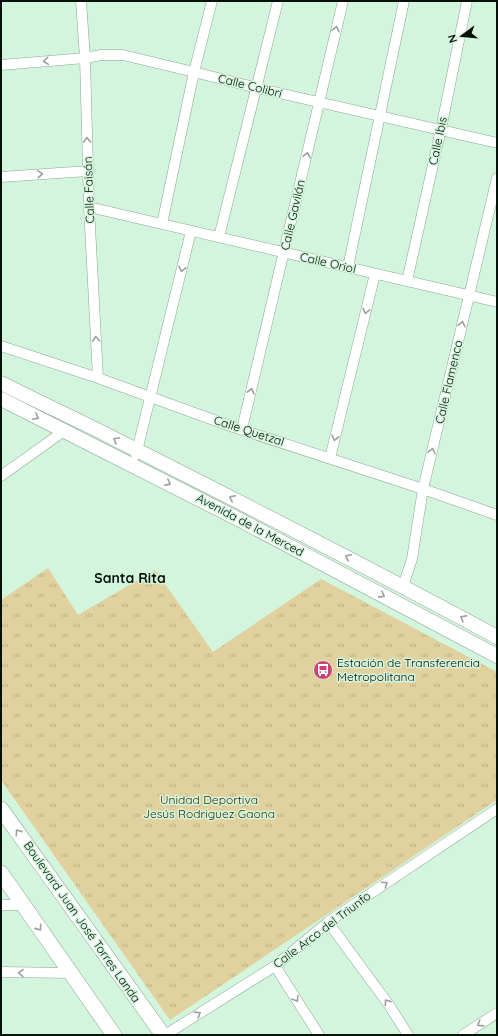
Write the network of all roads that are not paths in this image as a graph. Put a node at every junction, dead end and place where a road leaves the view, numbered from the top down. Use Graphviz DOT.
graph roads {
  1 [pos="81,1"];
  2 [pos="212,1"];
  3 [pos="278,1"];
  4 [pos="343,1"];
  5 [pos="404,1"];
  6 [pos="467,1"];
  7 [pos="84,58"];
  8 [pos="1,65"];
  9 [pos="194,72"];
  10 [pos="257,88"];
  11 [pos="320,102"];
  12 [pos="380,116"];
  13 [pos="441,130"];
  14 [pos="497,143"];
  15 [pos="88,171"];
  16 [pos="1,177"];
  17 [pos="497,178"];
  18 [pos="89,207"];
  19 [pos="162,224"];
  20 [pos="191,231"];
  21 [pos="219,237"];
  22 [pos="284,252"];
  23 [pos="348,267"];
  24 [pos="375,274"];
  25 [pos="407,281"];
  26 [pos="469,295"];
  27 [pos="497,302"];
  28 [pos="1,346"];
  29 [pos="98,378"];
  30 [pos="1,383"];
  31 [pos="151,398"];
  32 [pos="1,399"];
  33 [pos="242,429"];
  34 [pos="64,431"];
  35 [pos="138,451"];
  36 [pos="330,458"];
  37 [pos="133,465"];
  38 [pos="1,476"];
  39 [pos="423,489"];
  40 [pos="497,515"];
  41 [pos="403,586"];
  42 [pos="497,637"];
  43 [pos="497,656"];
  44 [pos="1,808"];
  45 [pos="497,809"];
  46 [pos="1,873"];
  47 [pos="1,905"];
  48 [pos="23,905"];
  49 [pos="328,922"];
  50 [pos="275,966"];
  51 [pos="1,972"];
  52 [pos="70,973"];
  53 [pos="497,1013"];
  54 [pos="114,1035"];
  55 [pos="164,1035"];
  56 [pos="319,1035"];
  57 [pos="408,1035"];
  58 [pos="463,1035"];
  1 -- 7 [label="street, Calle Faisán"];
  2 -- 9 [label="street"];
  3 -- 10 [label="street"];
  11 -- 4 [label="street, Calle Gavilán, one-way"];
  5 -- 12 [label="street"];
  6 -- 13 [label="street, Calle Ibis"];
  7 -- 8 [label="street, Calle Colibrí, one-way"];
  7 -- 9 [label="street, Calle Colibrí"];
  15 -- 7 [label="street, Calle Faisán, one-way"];
  9 -- 10 [label="street, Calle Colibrí"];
  9 -- 19 [label="street"];
  10 -- 11 [label="street, Calle Colibrí"];
  10 -- 21 [label="street"];
  11 -- 12 [label="street, Calle Colibrí"];
  22 -- 11 [label="street, Calle Gavilán, one-way"];
  12 -- 13 [label="street, Calle Colibrí"];
  12 -- 23 [label="street"];
  13 -- 14 [label="street, Calle Colibrí"];
  13 -- 25 [label="street, Calle Ibis"];
  16 -- 15 [label="street, one-way"];
  15 -- 18 [label="street, Calle Faisán"];
  17 -- 26 [label="street, Calle Flamenco"];
  18 -- 19 [label="street, Calle Oriol"];
  29 -- 18 [label="street, Calle Faisán, one-way"];
  19 -- 20 [label="street, Calle Oriol"];
  20 -- 21 [label="street, Calle Oriol"];
  20 -- 31 [label="street, one-way"];
  21 -- 22 [label="street, Calle Oriol"];
  22 -- 23 [label="street, Calle Oriol"];
  33 -- 22 [label="street, Calle Gavilán, one-way"];
  23 -- 24 [label="street, Calle Oriol"];
  24 -- 25 [label="street, Calle Oriol"];
  24 -- 36 [label="street, one-way"];
  25 -- 26 [label="street, Calle Oriol"];
  26 -- 27 [label="street, Calle Oriol"];
  39 -- 26 [label="street, Calle Flamenco, one-way"];
  28 -- 29 [label="street, Calle Quetzal"];
  29 -- 31 [label="street, Calle Quetzal"];
  35 -- 30 [label="street, Avenida de la Merced, one-way"];
  31 -- 33 [label="street, Calle Quetzal"];
  31 -- 35 [label="street"];
  32 -- 34 [label="street, Avenida de la Merced, one-way"];
  33 -- 36 [label="street, Calle Quetzal"];
  34 -- 37 [label="street, Avenida de la Merced"];
  34 -- 38 [label="street"];
  35 -- 37 [label="street"];
  41 -- 35 [label="street, Avenida de la Merced, one-way"];
  36 -- 39 [label="street, Calle Quetzal"];
  37 -- 43 [label="street, Avenida de la Merced, one-way"];
  39 -- 40 [label="street, Calle Quetzal"];
  39 -- 41 [label="street, Calle Flamenco"];
  42 -- 41 [label="street, Avenida de la Merced, one-way"];
  55 -- 44 [label="main road, Boulevard Juan José Torres Landa, one-way"];
  49 -- 45 [label="street, Calle Arco del Triunfo, one-way"];
  46 -- 48 [label="main road"];
  47 -- 48 [label="street"];
  48 -- 52 [label="main road, one-way"];
  49 -- 50 [label="street, Calle Arco del Triunfo"];
  57 -- 49 [label="street, one-way"];
  55 -- 50 [label="street, Calle Arco del Triunfo, one-way"];
  50 -- 56 [label="street, one-way"];
  52 -- 51 [label="street, one-way"];
  52 -- 54 [label="main road"];
  53 -- 58 [label="street, one-way"];
}
